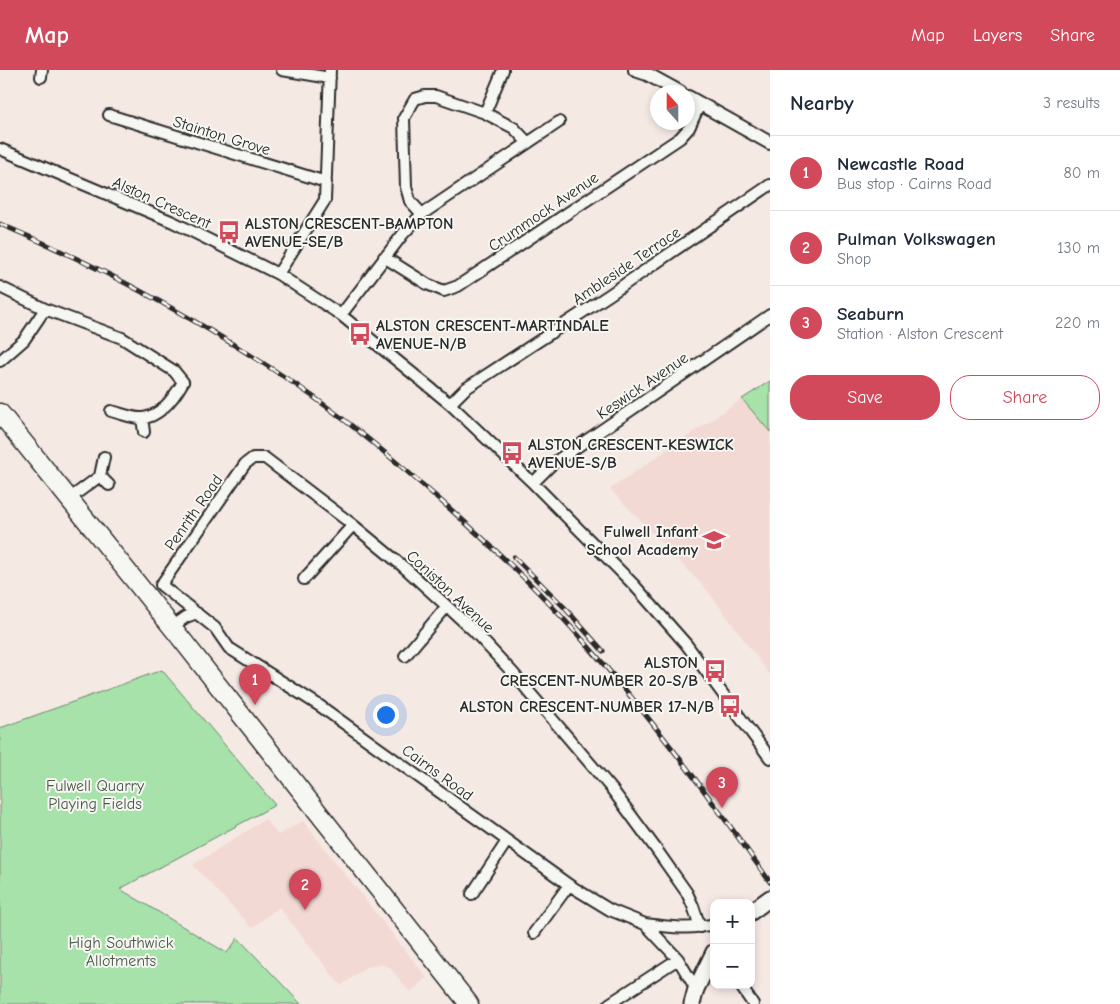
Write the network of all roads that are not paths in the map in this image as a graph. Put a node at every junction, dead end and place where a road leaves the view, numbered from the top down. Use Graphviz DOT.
graph roads {
  1 [pos="282,70"];
  2 [pos="504,70"];
  3 [pos="644,72"];
  4 [pos="330,74"];
  5 [pos="667,85"];
  6 [pos="695,101"];
  7 [pos="700,104"];
  8 [pos="486,114"];
  9 [pos="110,115"];
  10 [pos="559,122"];
  11 [pos="528,143"];
  12 [pos="770,143"];
  13 [pos="0,149"];
  14 [pos="326,182"];
  15 [pos="770,185"];
  16 [pos="422,214"];
  17 [pos="384,257"];
  18 [pos="278,274"];
  19 [pos="0,287"];
  20 [pos="45,308"];
  21 [pos="341,315"];
  22 [pos="770,315"];
  23 [pos="0,361"];
  24 [pos="450,404"];
  25 [pos="111,411"];
  26 [pos="0,413"];
  27 [pos="142,418"];
  28 [pos="144,432"];
  29 [pos="104,457"];
  30 [pos="253,458"];
  31 [pos="100,476"];
  32 [pos="533,483"];
  33 [pos="108,485"];
  34 [pos="69,499"];
  35 [pos="354,525"];
  36 [pos="304,580"];
  37 [pos="161,585"];
  38 [pos="142,591"];
  39 [pos="447,606"];
  40 [pos="197,614"];
  41 [pos="172,627"];
  42 [pos="405,656"];
  43 [pos="770,758"];
  44 [pos="507,841"];
  45 [pos="569,885"];
  46 [pos="472,894"];
  47 [pos="770,899"];
  48 [pos="755,909"];
  49 [pos="645,924"];
  50 [pos="710,925"];
  51 [pos="700,927"];
  52 [pos="534,932"];
  53 [pos="678,959"];
  54 [pos="710,959"];
  55 [pos="696,989"];
  56 [pos="743,989"];
  57 [pos="470,1004"];
  58 [pos="609,1004"];
  59 [pos="692,1004"];
  60 [pos="753,1004"];
  1 -- 4 [label="street"];
  2 -- 8 [label="street"];
  3 -- 5 [label="street"];
  4 -- 14 [label="street"];
  6 -- 7 [label="street"];
  7 -- 12 [label="street"];
  7 -- 17 [label="street, Crummock Avenue"];
  8 -- 11 [label="street"];
  8 -- 16 [label="street"];
  9 -- 14 [label="street, Stainton Grove"];
  10 -- 11 [label="street"];
  11 -- 16 [label="street"];
  13 -- 18 [label="street, Alston Crescent"];
  14 -- 18 [label="street"];
  15 -- 24 [label="street, Ambleside Terrace"];
  16 -- 17 [label="street"];
  17 -- 21 [label="street"];
  18 -- 21 [label="street, Alston Crescent"];
  19 -- 20 [label="street"];
  20 -- 23 [label="street"];
  20 -- 27 [label="street"];
  21 -- 24 [label="street, Alston Crescent"];
  22 -- 32 [label="street, Keswick Avenue"];
  24 -- 32 [label="street, Alston Crescent"];
  25 -- 27 [label="street"];
  26 -- 34 [label="highway"];
  27 -- 28 [label="street"];
  29 -- 31 [label="street"];
  30 -- 35 [label="street, Coniston Avenue"];
  30 -- 37 [label="street, Penrith Road"];
  31 -- 33 [label="street"];
  31 -- 34 [label="street"];
  32 -- 43 [label="street, Alston Crescent"];
  34 -- 38 [label="highway"];
  35 -- 36 [label="street"];
  35 -- 39 [label="street, Coniston Avenue"];
  37 -- 38 [label="street"];
  37 -- 40 [label="street, Cairns Road"];
  38 -- 41 [label="highway"];
  39 -- 42 [label="street"];
  39 -- 51 [label="street, Coniston Avenue"];
  40 -- 41 [label="street"];
  40 -- 44 [label="street, Cairns Road"];
  41 -- 57 [label="highway"];
  44 -- 45 [label="street, Cairns Road"];
  44 -- 46 [label="street"];
  45 -- 49 [label="street, Cairns Road"];
  45 -- 52 [label="street"];
  47 -- 48 [label="main road"];
  49 -- 51 [label="street, Cairns Road"];
  49 -- 53 [label="street, Cairns Road"];
  50 -- 51 [label="street, Cairns Road"];
  53 -- 55 [label="street, Cairns Road"];
  53 -- 58 [label="street"];
  54 -- 55 [label="main road"];
  55 -- 59 [label="main road"];
  56 -- 60 [label="street"];
}
